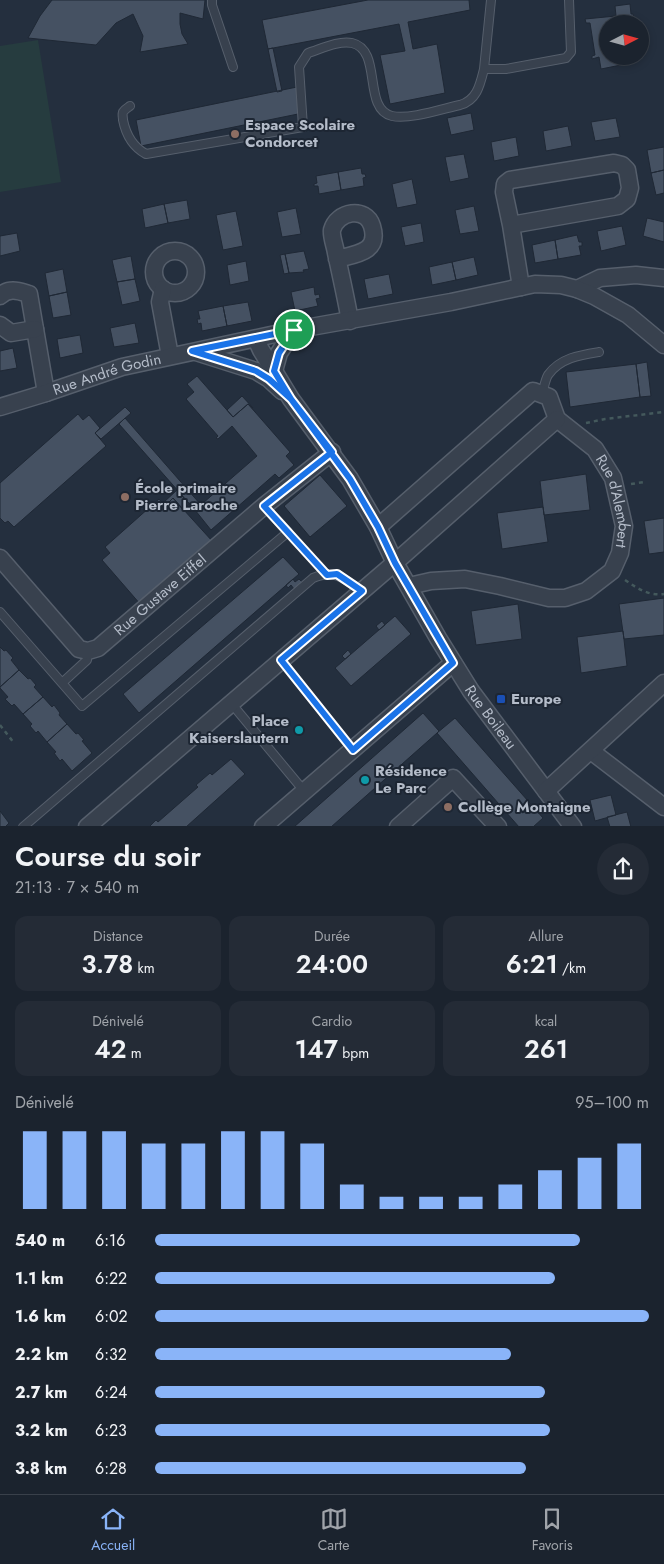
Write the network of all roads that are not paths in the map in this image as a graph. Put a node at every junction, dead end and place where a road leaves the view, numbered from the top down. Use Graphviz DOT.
graph roads {
  1 [pos="212,0"];
  2 [pos="491,0"];
  3 [pos="569,0"];
  4 [pos="233,67"];
  5 [pos="484,69"];
  6 [pos="130,106"];
  7 [pos="511,225"];
  8 [pos="337,259"];
  9 [pos="664,278"];
  10 [pos="521,287"];
  11 [pos="577,288"];
  12 [pos="164,289"];
  13 [pos="0,296"];
  14 [pos="350,321"];
  15 [pos="0,325"];
  16 [pos="35,329"];
  17 [pos="294,330"];
  18 [pos="256,339"];
  19 [pos="664,345"];
  20 [pos="192,351"];
  21 [pos="599,352"];
  22 [pos="170,356"];
  23 [pos="274,371"];
  24 [pos="46,393"];
  25 [pos="542,394"];
  26 [pos="291,399"];
  27 [pos="0,407"];
  28 [pos="557,419"];
  29 [pos="332,452"];
  30 [pos="264,506"];
  31 [pos="378,527"];
  32 [pos="0,558"];
  33 [pos="395,563"];
  34 [pos="409,586"];
  35 [pos="362,591"];
  36 [pos="0,612"];
  37 [pos="88,652"];
  38 [pos="281,660"];
  39 [pos="453,663"];
  40 [pos="62,683"];
  41 [pos="664,683"];
  42 [pos="230,703"];
  43 [pos="353,750"];
  44 [pos="591,751"];
  45 [pos="304,791"];
  46 [pos="546,792"];
  47 [pos="664,807"];
  48 [pos="23,826"];
  49 [pos="87,826"];
  50 [pos="263,826"];
  51 [pos="398,826"];
  52 [pos="498,826"];
  53 [pos="572,826"];
  1 -- 4 [label="lane"];
  2 -- 5 [label="lane"];
  3 -- 5 [label="lane"];
  5 -- 6 [label="lane"];
  7 -- 7 [label="street"];
  7 -- 10 [label="street"];
  8 -- 14 [label="street"];
  9 -- 11 [label="street"];
  10 -- 11 [label="street"];
  10 -- 14 [label="street"];
  11 -- 19 [label="street"];
  12 -- 22 [label="street, Rue André Godin"];
  13 -- 16 [label="street, Rue André Godin"];
  14 -- 17 [label="street"];
  15 -- 16 [label="street"];
  16 -- 24 [label="street, Rue André Godin"];
  17 -- 18 [label="street, Rue André Godin"];
  17 -- 23 [label="street"];
  18 -- 20 [label="street, Rue André Godin"];
  18 -- 23 [label="street, Rue Boileau"];
  20 -- 22 [label="street, Rue André Godin"];
  20 -- 26 [label="street, Rue Boileau"];
  21 -- 25 [label="lane"];
  22 -- 24 [label="street, Rue André Godin"];
  23 -- 26 [label="street, Rue Boileau"];
  24 -- 27 [label="street, Rue André Godin"];
  25 -- 28 [label="street, Rue d'Alembert"];
  25 -- 31 [label="street"];
  26 -- 29 [label="street, Rue Boileau"];
  28 -- 33 [label="street"];
  28 -- 34 [label="street, Rue d'Alembert"];
  29 -- 30 [label="street, Rue Gustave Eiffel"];
  29 -- 31 [label="street, Rue Boileau"];
  30 -- 37 [label="street, Rue Gustave Eiffel"];
  30 -- 40 [label="lane"];
  31 -- 33 [label="street, Rue Boileau"];
  32 -- 37 [label="street"];
  33 -- 34 [label="street, Rue Boileau"];
  33 -- 35 [label="street"];
  34 -- 39 [label="street, Rue Boileau"];
  35 -- 38 [label="street"];
  35 -- 48 [label="lane"];
  36 -- 40 [label="lane"];
  37 -- 40 [label="lane"];
  38 -- 42 [label="street"];
  38 -- 43 [label="lane"];
  39 -- 43 [label="street"];
  39 -- 46 [label="street, Rue Boileau"];
  41 -- 44 [label="street"];
  42 -- 45 [label="lane"];
  42 -- 49 [label="street"];
  43 -- 45 [label="street"];
  44 -- 46 [label="street"];
  44 -- 47 [label="street"];
  45 -- 50 [label="street"];
  46 -- 53 [label="street, Rue Boileau"];
  51 -- 52 [label="street"];
}
